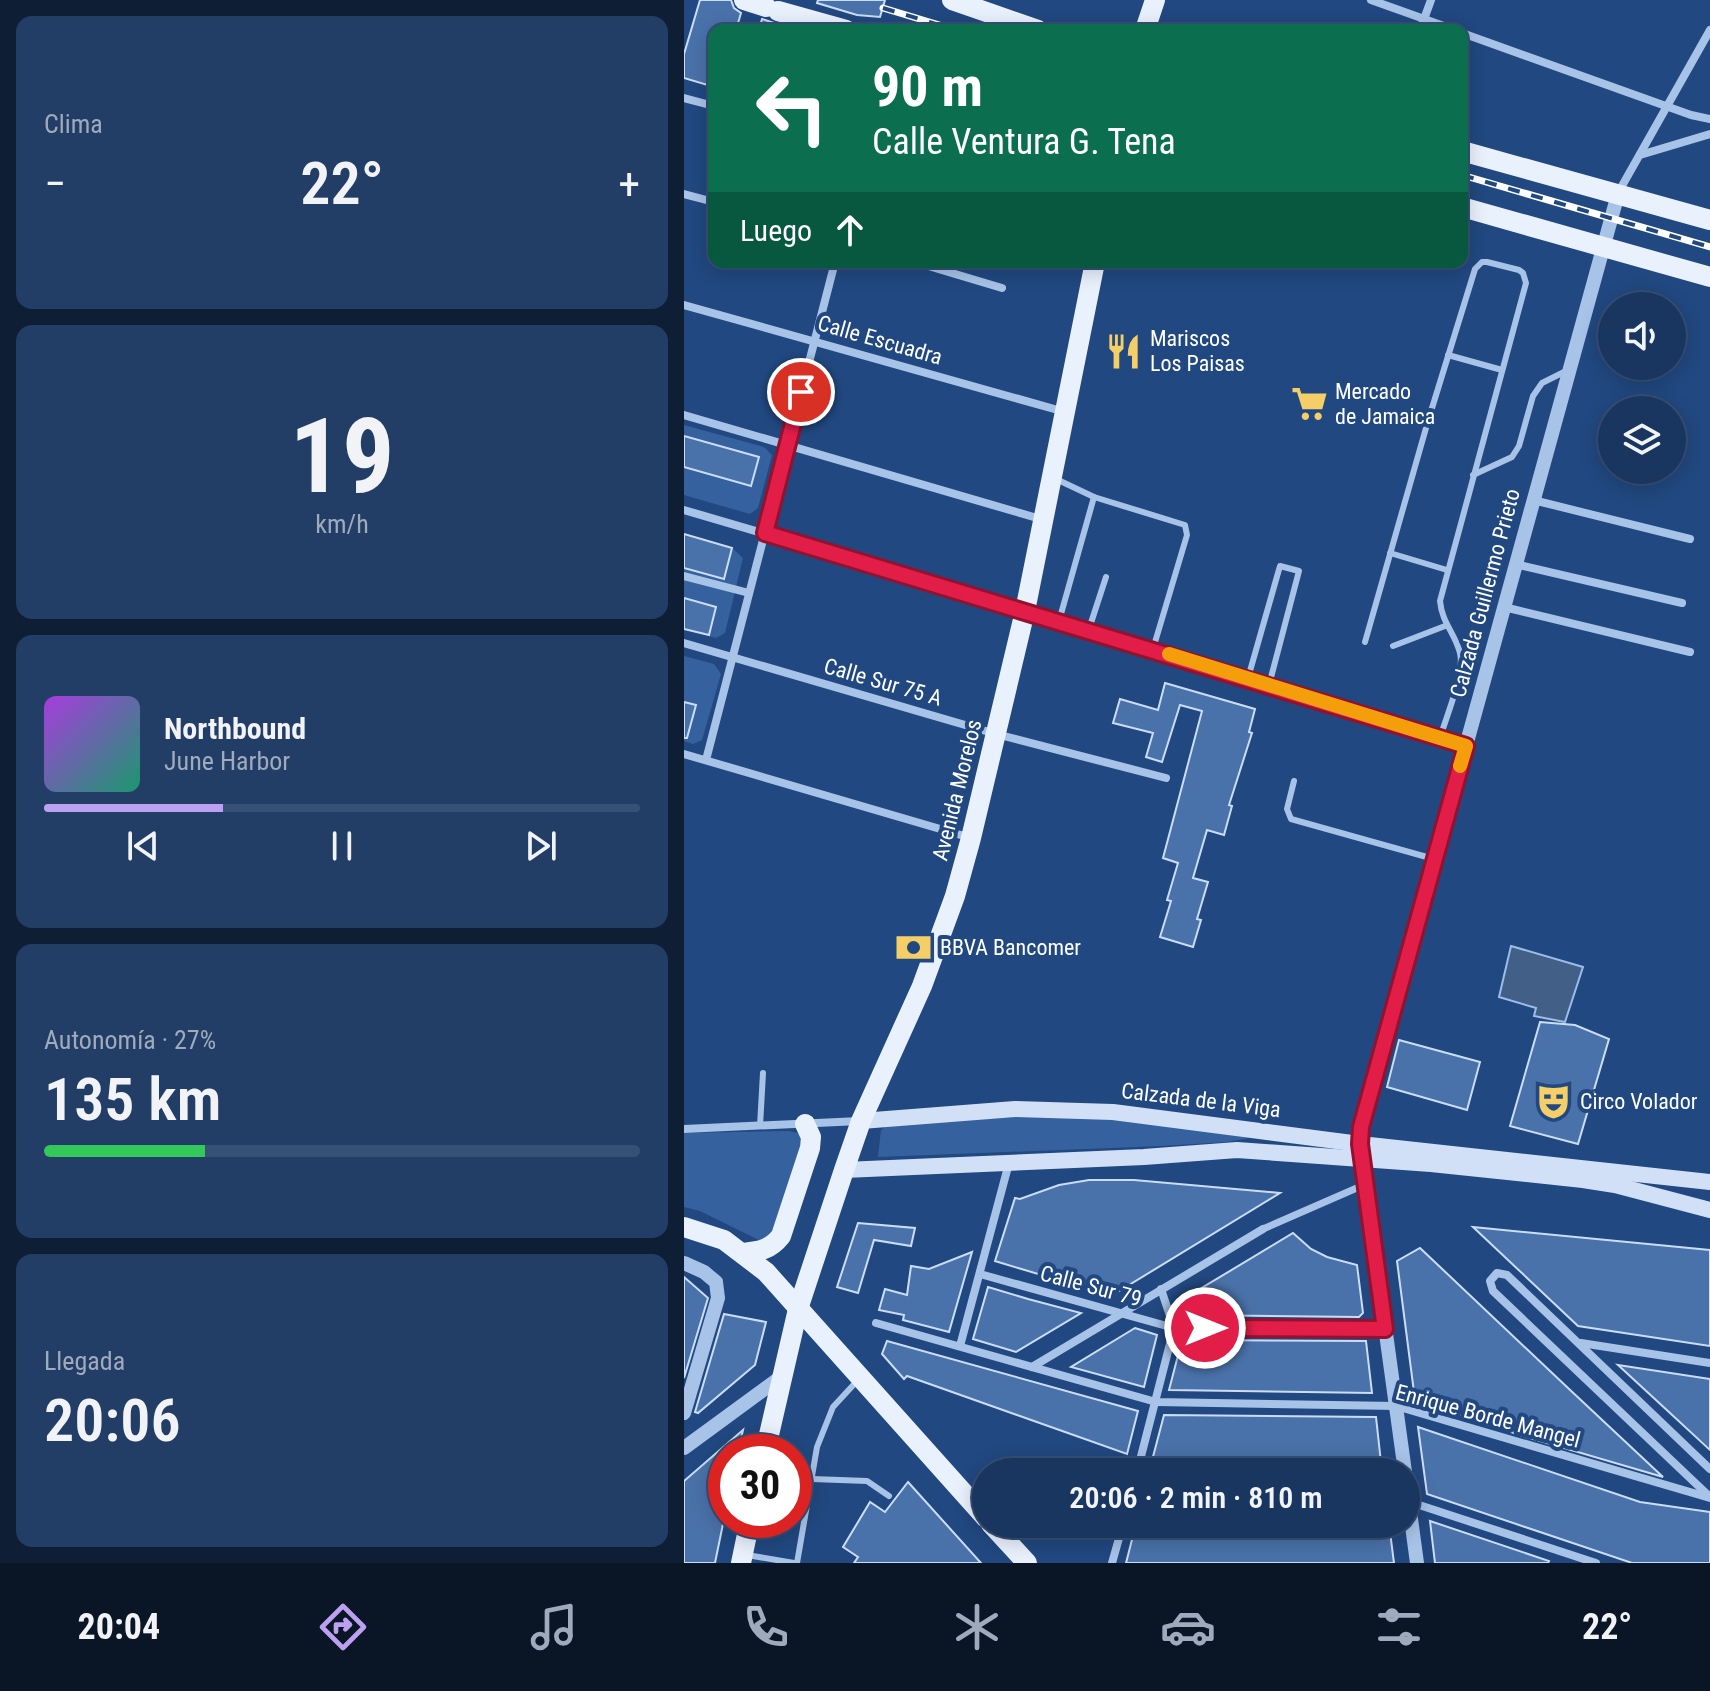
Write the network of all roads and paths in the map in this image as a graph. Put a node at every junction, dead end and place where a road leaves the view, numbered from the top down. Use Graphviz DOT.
graph roads {
  1 [pos="744,0"];
  2 [pos="952,0"];
  3 [pos="1155,0"];
  4 [pos="1371,0"];
  5 [pos="1431,0"];
  6 [pos="1424,19"];
  7 [pos="825,24"];
  8 [pos="1021,24"];
  9 [pos="1147,24"];
  10 [pos="1422,24"];
  11 [pos="1438,24"];
  12 [pos="1710,30"];
  13 [pos="1468,35"];
  14 [pos="684,98"];
  15 [pos="708,104"];
  16 [pos="1667,106"];
  17 [pos="1710,119"];
  18 [pos="1710,134"];
  19 [pos="1468,153"];
  20 [pos="1640,155"];
  21 [pos="684,194"];
  22 [pos="1618,194"];
  23 [pos="708,200"];
  24 [pos="1468,209"];
  25 [pos="1710,220"];
  26 [pos="1603,247"];
  27 [pos="833,268"];
  28 [pos="935,268"];
  29 [pos="1094,268"];
  30 [pos="1710,277"];
  31 [pos="1002,288"];
  32 [pos="684,305"];
  33 [pos="815,340"];
  34 [pos="1448,355"];
  35 [pos="1569,369"];
  36 [pos="1502,370"];
  37 [pos="1066,412"];
  38 [pos="684,415"];
  39 [pos="788,444"];
  40 [pos="1473,475"];
  41 [pos="1053,477"];
  42 [pos="1094,497"];
  43 [pos="1533,500"];
  44 [pos="684,510"];
  45 [pos="1045,520"];
  46 [pos="765,533"];
  47 [pos="1690,539"];
  48 [pos="1390,553"];
  49 [pos="1515,564"];
  50 [pos="1447,570"];
  51 [pos="684,576"];
  52 [pos="1106,577"];
  53 [pos="749,593"];
  54 [pos="1682,603"];
  55 [pos="1504,607"];
  56 [pos="1025,611"];
  57 [pos="1059,621"];
  58 [pos="1445,626"];
  59 [pos="1089,629"];
  60 [pos="1365,642"];
  61 [pos="684,643"];
  62 [pos="1393,646"];
  63 [pos="1153,649"];
  64 [pos="1690,652"];
  65 [pos="733,656"];
  66 [pos="1248,678"];
  67 [pos="1269,685"];
  68 [pos="996,734"];
  69 [pos="1440,738"];
  70 [pos="1466,746"];
  71 [pos="684,754"];
  72 [pos="706,760"];
  73 [pos="1166,778"];
  74 [pos="1294,781"];
  75 [pos="971,838"];
  76 [pos="1434,859"];
  77 [pos="763,1073"];
  78 [pos="861,1121"];
  79 [pos="805,1124"];
  80 [pos="760,1126"];
  81 [pos="684,1129"];
  82 [pos="1290,1136"];
  83 [pos="1199,1151"];
  84 [pos="1361,1152"];
  85 [pos="1009,1163"];
  86 [pos="844,1170"];
  87 [pos="1619,1171"];
  88 [pos="1710,1182"];
  89 [pos="1366,1184"];
  90 [pos="1670,1199"];
  91 [pos="1710,1210"];
  92 [pos="684,1227"];
  93 [pos="1263,1229"];
  94 [pos="743,1253"];
  95 [pos="684,1263"];
  96 [pos="980,1274"];
  97 [pos="1161,1289"];
  98 [pos="798,1309"];
  99 [pos="1123,1312"];
  100 [pos="876,1323"];
  101 [pos="1174,1328"];
  102 [pos="1385,1329"];
  103 [pos="1581,1343"];
  104 [pos="960,1346"];
  105 [pos="1710,1363"];
  106 [pos="1032,1367"];
  107 [pos="781,1377"];
  108 [pos="860,1378"];
  109 [pos="1156,1402"];
  110 [pos="1396,1406"];
  111 [pos="684,1413"];
  112 [pos="769,1434"];
  113 [pos="684,1448"];
  114 [pos="1141,1458"];
  115 [pos="1403,1458"];
  116 [pos="1710,1469"];
  117 [pos="812,1479"];
  118 [pos="889,1496"];
  119 [pos="1710,1498"];
  120 [pos="972,1502"];
  121 [pos="1420,1505"];
  122 [pos="746,1538"];
  123 [pos="801,1538"];
  124 [pos="1004,1538"];
  125 [pos="1119,1538"];
  126 [pos="1413,1538"];
  127 [pos="742,1559"];
  128 [pos="796,1563"];
  129 [pos="1027,1563"];
  130 [pos="1112,1563"];
  131 [pos="1417,1563"];
  132 [pos="1596,1563"];
  1 -- 7 [label="main road"];
  2 -- 8 [label="main road"];
  3 -- 9 [label="main road"];
  4 -- 6 [label="street"];
  5 -- 6 [label="street"];
  6 -- 10 [label="street"];
  6 -- 11 [label="street"];
  12 -- 16 [label="street"];
  13 -- 16 [label="street"];
  14 -- 15 [label="street"];
  16 -- 17 [label="street"];
  16 -- 20 [label="street"];
  18 -- 20 [label="street"];
  19 -- 22 [label="main road"];
  20 -- 22 [label="street"];
  21 -- 23 [label="street"];
  22 -- 25 [label="main road"];
  22 -- 26 [label="street, Calzada Guillermo Prieto"];
  24 -- 26 [label="main road"];
  26 -- 30 [label="main road"];
  26 -- 35 [label="street, Calzada Guillermo Prieto"];
  27 -- 33 [label="street"];
  28 -- 31 [label="street"];
  29 -- 37 [label="main road, Avenida Morelos"];
  32 -- 33 [label="street, Calle Escuadra"];
  33 -- 37 [label="street, Calle Escuadra"];
  33 -- 39 [label="street"];
  34 -- 36 [label="lane"];
  34 -- 36 [label="lane"];
  34 -- 48 [label="lane"];
  35 -- 40 [label="lane"];
  35 -- 43 [label="street, Calzada Guillermo Prieto"];
  36 -- 40 [label="lane"];
  37 -- 41 [label="main road, Avenida Morelos"];
  38 -- 39 [label="street"];
  39 -- 45 [label="street"];
  39 -- 46 [label="street"];
  40 -- 50 [label="lane"];
  41 -- 42 [label="lane"];
  41 -- 45 [label="main road, Avenida Morelos"];
  42 -- 57 [label="lane"];
  42 -- 63 [label="lane"];
  43 -- 47 [label="street"];
  43 -- 49 [label="street, Calzada Guillermo Prieto"];
  44 -- 46 [label="street"];
  45 -- 56 [label="main road, Avenida Morelos"];
  46 -- 53 [label="street"];
  46 -- 56 [label="street"];
  48 -- 50 [label="lane"];
  48 -- 60 [label="lane"];
  49 -- 54 [label="street"];
  49 -- 55 [label="street, Calzada Guillermo Prieto"];
  50 -- 58 [label="lane"];
  51 -- 53 [label="street"];
  52 -- 59 [label="lane"];
  53 -- 65 [label="street"];
  55 -- 64 [label="street"];
  55 -- 70 [label="street, Calzada Guillermo Prieto"];
  56 -- 57 [label="street"];
  56 -- 68 [label="main road, Avenida Morelos"];
  57 -- 59 [label="street"];
  58 -- 62 [label="lane"];
  58 -- 69 [label="lane"];
  59 -- 63 [label="street"];
  61 -- 65 [label="street, Calle Sur 75 A"];
  63 -- 66 [label="street"];
  65 -- 68 [label="street, Calle Sur 75 A"];
  65 -- 72 [label="street"];
  66 -- 67 [label="street"];
  66 -- 67 [label="lane"];
  67 -- 69 [label="street"];
  68 -- 73 [label="street, Calle Sur 75 A"];
  68 -- 75 [label="main road, Avenida Morelos"];
  69 -- 70 [label="street"];
  70 -- 76 [label="street, Calzada Guillermo Prieto"];
  71 -- 72 [label="street"];
  72 -- 75 [label="street"];
  74 -- 76 [label="lane"];
  75 -- 78 [label="main road, Avenida Morelos"];
  76 -- 84 [label="street, Calzada Guillermo Prieto"];
  77 -- 80 [label="lane"];
  78 -- 79 [label="street, Calzada de la Viga"];
  78 -- 82 [label="main road, Calzada de la Viga"];
  78 -- 86 [label="main road, Avenida Morelos"];
  79 -- 80 [label="street, Calzada de la Viga"];
  79 -- 94 [label="main road"];
  80 -- 81 [label="street, Calzada de la Viga"];
  82 -- 83 [label="main road"];
  82 -- 84 [label="main road, Calzada de la Viga"];
  83 -- 84 [label="main road, Calzada de la Viga"];
  83 -- 85 [label="main road, Calzada de la Viga"];
  84 -- 87 [label="main road, Calzada de la Viga"];
  84 -- 89 [label="street, Calzada Guillermo Prieto"];
  84 -- 90 [label="main road, Calzada de la Viga"];
  85 -- 86 [label="main road, Calzada de la Viga"];
  85 -- 96 [label="street"];
  86 -- 98 [label="main road, Avenida Morelos"];
  87 -- 88 [label="main road, Calzada de la Viga"];
  87 -- 90 [label="main road"];
  89 -- 93 [label="street"];
  89 -- 102 [label="street, Calzada Guillermo Prieto"];
  90 -- 91 [label="main road, Calzada de la Viga"];
  92 -- 94 [label="main road"];
  93 -- 97 [label="street"];
  94 -- 98 [label="main road"];
  95 -- 111 [label="street"];
  96 -- 99 [label="street, Calle Sur 79"];
  96 -- 104 [label="street"];
  97 -- 99 [label="street"];
  97 -- 101 [label="street"];
  98 -- 107 [label="main road, Avenida Morelos"];
  98 -- 108 [label="main road"];
  99 -- 101 [label="street, Calle Sur 79"];
  99 -- 106 [label="street"];
  100 -- 104 [label="street, Enrique Borde Mangel"];
  101 -- 102 [label="street, Calle Sur 79"];
  101 -- 109 [label="street"];
  102 -- 110 [label="street, Calzada Guillermo Prieto"];
  103 -- 105 [label="street"];
  103 -- 116 [label="street"];
  103 -- 119 [label="street"];
  104 -- 106 [label="street, Enrique Borde Mangel"];
  106 -- 109 [label="street, Enrique Borde Mangel"];
  107 -- 112 [label="main road, Avenida Morelos"];
  107 -- 113 [label="street"];
  108 -- 117 [label="lane"];
  108 -- 120 [label="main road"];
  109 -- 110 [label="street, Enrique Borde Mangel"];
  109 -- 114 [label="street"];
  110 -- 115 [label="street, Calzada Guillermo Prieto"];
  110 -- 119 [label="street, Enrique Borde Mangel"];
  117 -- 118 [label="lane"];
  121 -- 132 [label="street"];
  122 -- 127 [label="main road"];
  123 -- 128 [label="lane"];
  124 -- 129 [label="main road"];
  125 -- 130 [label="street"];
  126 -- 131 [label="street"];
  127 -- 128 [label="lane"];
}
